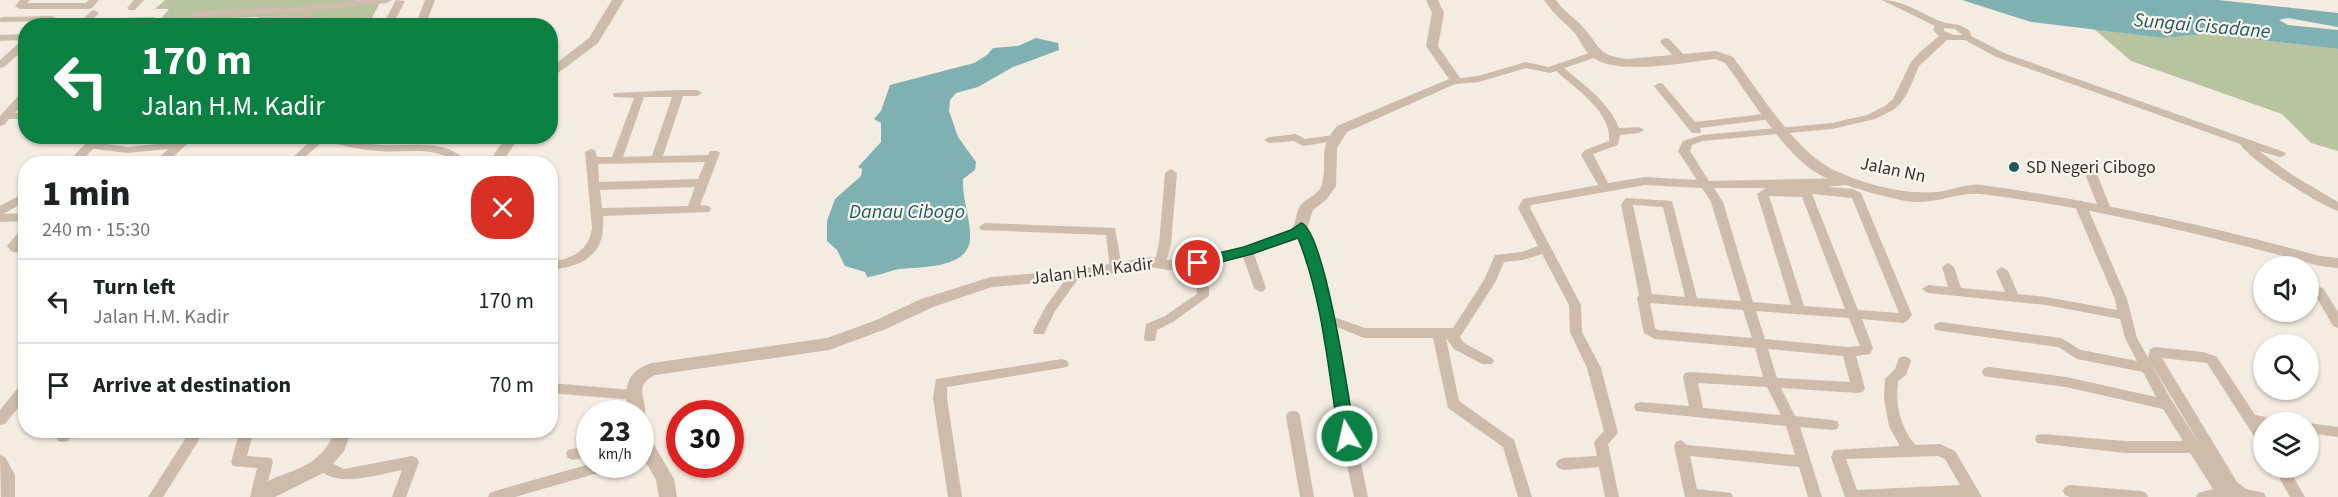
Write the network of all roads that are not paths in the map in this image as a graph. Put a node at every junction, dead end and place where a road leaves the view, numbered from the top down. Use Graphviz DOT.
graph roads {
  1 [pos="25,0"];
  2 [pos="94,0"];
  3 [pos="387,0"];
  4 [pos="430,0"];
  5 [pos="618,0"];
  6 [pos="1432,0"];
  7 [pos="1550,0"];
  8 [pos="1887,0"];
  9 [pos="400,1"];
  10 [pos="53,3"];
  11 [pos="321,3"];
  12 [pos="134,6"];
  13 [pos="62,11"];
  14 [pos="94,14"];
  15 [pos="309,17"];
  16 [pos="54,18"];
  17 [pos="90,18"];
  18 [pos="122,18"];
  19 [pos="218,18"];
  20 [pos="292,18"];
  21 [pos="391,18"];
  22 [pos="423,18"];
  23 [pos="3,20"];
  24 [pos="18,21"];
  25 [pos="1943,31"];
  26 [pos="0,38"];
  27 [pos="18,41"];
  28 [pos="1665,41"];
  29 [pos="18,48"];
  30 [pos="1596,54"];
  31 [pos="1681,58"];
  32 [pos="3,61"];
  33 [pos="1558,68"];
  34 [pos="558,69"];
  35 [pos="1456,81"];
  36 [pos="1659,86"];
  37 [pos="679,93"];
  38 [pos="697,93"];
  39 [pos="618,95"];
  40 [pos="640,95"];
  41 [pos="18,103"];
  42 [pos="18,117"];
  43 [pos="1764,117"];
  44 [pos="3,120"];
  45 [pos="1693,126"];
  46 [pos="1639,130"];
  47 [pos="1616,132"];
  48 [pos="1334,138"];
  49 [pos="1702,138"];
  50 [pos="2240,139"];
  51 [pos="1269,140"];
  52 [pos="310,144"];
  53 [pos="358,144"];
  54 [pos="179,145"];
  55 [pos="2280,154"];
  56 [pos="78,156"];
  57 [pos="167,156"];
  58 [pos="298,156"];
  59 [pos="455,156"];
  60 [pos="616,160"];
  61 [pos="656,160"];
  62 [pos="2089,169"];
  63 [pos="1171,173"];
  64 [pos="1848,181"];
  65 [pos="702,183"];
  66 [pos="595,186"];
  67 [pos="1605,187"];
  68 [pos="1806,193"];
  69 [pos="18,201"];
  70 [pos="2080,204"];
  71 [pos="2338,207"];
  72 [pos="705,209"];
  73 [pos="2105,209"];
  74 [pos="692,210"];
  75 [pos="0,211"];
  76 [pos="597,212"];
  77 [pos="18,217"];
  78 [pos="0,218"];
  79 [pos="985,227"];
  80 [pos="1301,228"];
  81 [pos="1546,248"];
  82 [pos="1247,251"];
  83 [pos="1160,263"];
  84 [pos="2338,263"];
  85 [pos="1185,264"];
  86 [pos="558,265"];
  87 [pos="1948,267"];
  88 [pos="1116,268"];
  89 [pos="2002,271"];
  90 [pos="1075,275"];
  91 [pos="1260,288"];
  92 [pos="1928,289"];
  93 [pos="2319,291"];
  94 [pos="1956,292"];
  95 [pos="1646,297"];
  96 [pos="2014,299"];
  97 [pos="1692,301"];
  98 [pos="1748,305"];
  99 [pos="1799,309"];
  100 [pos="1853,314"];
  101 [pos="2126,316"];
  102 [pos="1328,319"];
  103 [pos="2338,323"];
  104 [pos="1940,327"];
  105 [pos="1039,331"];
  106 [pos="1445,334"];
  107 [pos="1150,338"];
  108 [pos="1760,344"];
  109 [pos="1848,352"];
  110 [pos="1487,361"];
  111 [pos="1904,361"];
  112 [pos="1062,364"];
  113 [pos="2147,368"];
  114 [pos="1989,372"];
  115 [pos="1772,384"];
  116 [pos="558,389"];
  117 [pos="633,395"];
  118 [pos="18,398"];
  119 [pos="634,400"];
  120 [pos="2167,405"];
  121 [pos="1641,407"];
  122 [pos="1697,413"];
  123 [pos="1293,416"];
  124 [pos="0,420"];
  125 [pos="2252,420"];
  126 [pos="1790,421"];
  127 [pos="1832,425"];
  128 [pos="2319,429"];
  129 [pos="2338,432"];
  130 [pos="245,438"];
  131 [pos="342,438"];
  132 [pos="2042,439"];
  133 [pos="192,440"];
  134 [pos="2193,447"];
  135 [pos="1911,452"];
  136 [pos="576,453"];
  137 [pos="573,454"];
  138 [pos="0,461"];
  139 [pos="1604,461"];
  140 [pos="1804,462"];
  141 [pos="1563,464"];
  142 [pos="324,465"];
  143 [pos="654,466"];
  144 [pos="576,474"];
  145 [pos="2287,478"];
  146 [pos="2070,491"];
  147 [pos="1973,493"];
  148 [pos="2228,494"];
  149 [pos="1692,495"];
  150 [pos="1853,496"];
  151 [pos="2110,496"];
  152 [pos="8,497"];
  153 [pos="155,497"];
  154 [pos="259,497"];
  155 [pos="399,497"];
  156 [pos="495,497"];
  157 [pos="668,497"];
  158 [pos="955,497"];
  159 [pos="1307,497"];
  160 [pos="1361,497"];
  161 [pos="1525,497"];
  162 [pos="1612,497"];
  163 [pos="1726,497"];
  164 [pos="1815,497"];
  165 [pos="2140,497"];
  166 [pos="2203,497"];
  167 [pos="2259,497"];
  168 [pos="2298,497"];
  1 -- 10 [label="street"];
  2 -- 10 [label="street"];
  3 -- 11 [label="street"];
  4 -- 22 [label="street"];
  5 -- 34 [label="street"];
  6 -- 35 [label="street"];
  7 -- 30 [label="street"];
  8 -- 25 [label="street"];
  9 -- 21 [label="street"];
  11 -- 15 [label="street"];
  11 -- 19 [label="street"];
  12 -- 18 [label="street"];
  13 -- 16 [label="street"];
  14 -- 17 [label="street"];
  15 -- 20 [label="street"];
  23 -- 24 [label="street"];
  25 -- 49 [label="street"];
  25 -- 50 [label="street"];
  26 -- 27 [label="street"];
  28 -- 31 [label="street"];
  29 -- 32 [label="street"];
  30 -- 31 [label="street, Jalan Nn"];
  30 -- 33 [label="street"];
  31 -- 64 [label="street, Jalan Nn"];
  33 -- 35 [label="street"];
  33 -- 47 [label="street"];
  35 -- 48 [label="street"];
  36 -- 45 [label="street"];
  37 -- 38 [label="street"];
  37 -- 40 [label="street"];
  37 -- 61 [label="street"];
  39 -- 40 [label="street"];
  40 -- 60 [label="street"];
  41 -- 44 [label="street"];
  42 -- 44 [label="street"];
  43 -- 45 [label="street"];
  45 -- 49 [label="street"];
  46 -- 47 [label="street"];
  47 -- 67 [label="street"];
  48 -- 51 [label="street"];
  48 -- 80 [label="street"];
  49 -- 98 [label="street"];
  50 -- 55 [label="street"];
  50 -- 71 [label="street"];
  52 -- 58 [label="street"];
  53 -- 59 [label="street"];
  54 -- 56 [label="street"];
  54 -- 57 [label="street"];
  60 -- 61 [label="street"];
  60 -- 66 [label="street"];
  61 -- 65 [label="street"];
  62 -- 73 [label="street"];
  63 -- 83 [label="street"];
  64 -- 67 [label="street"];
  64 -- 70 [label="street, Jalan Nn"];
  65 -- 66 [label="street"];
  65 -- 74 [label="street"];
  66 -- 76 [label="street"];
  67 -- 81 [label="street"];
  68 -- 99 [label="street"];
  68 -- 100 [label="street"];
  68 -- 100 [label="street"];
  69 -- 75 [label="street"];
  70 -- 73 [label="street, Jalan Nn"];
  70 -- 101 [label="street"];
  72 -- 74 [label="street"];
  73 -- 84 [label="street, Jalan Nn"];
  74 -- 76 [label="street"];
  76 -- 86 [label="street"];
  77 -- 78 [label="street"];
  79 -- 88 [label="street"];
  80 -- 82 [label="street, Jalan H.M. Kadir"];
  80 -- 102 [label="street"];
  81 -- 106 [label="street"];
  81 -- 139 [label="street"];
  82 -- 85 [label="street, Jalan H.M. Kadir"];
  82 -- 91 [label="street"];
  83 -- 85 [label="street, Jalan H.M. Kadir"];
  83 -- 88 [label="street, Jalan H.M. Kadir"];
  85 -- 107 [label="street"];
  87 -- 94 [label="street"];
  88 -- 90 [label="street, Jalan H.M. Kadir"];
  89 -- 96 [label="street"];
  90 -- 105 [label="street"];
  90 -- 117 [label="street, Jalan H.M. Kadir"];
  92 -- 94 [label="street"];
  93 -- 103 [label="street"];
  94 -- 96 [label="street"];
  95 -- 97 [label="street"];
  95 -- 97 [label="street"];
  95 -- 108 [label="street"];
  96 -- 101 [label="street"];
  97 -- 98 [label="street"];
  98 -- 99 [label="street"];
  98 -- 108 [label="street"];
  99 -- 100 [label="street"];
  100 -- 109 [label="street"];
  101 -- 113 [label="street"];
  102 -- 106 [label="street"];
  102 -- 160 [label="street"];
  104 -- 113 [label="street"];
  106 -- 110 [label="street"];
  106 -- 161 [label="street"];
  108 -- 109 [label="street"];
  108 -- 115 [label="street"];
  109 -- 115 [label="street"];
  111 -- 135 [label="street"];
  112 -- 158 [label="street"];
  113 -- 120 [label="street"];
  114 -- 120 [label="street"];
  115 -- 122 [label="street"];
  115 -- 126 [label="street"];
  116 -- 117 [label="street"];
  117 -- 119 [label="street"];
  118 -- 124 [label="street"];
  120 -- 134 [label="street"];
  121 -- 122 [label="street"];
  122 -- 126 [label="street"];
  123 -- 159 [label="street"];
  125 -- 167 [label="street"];
  126 -- 127 [label="street"];
  126 -- 140 [label="street"];
  128 -- 129 [label="street"];
  130 -- 154 [label="street"];
  131 -- 142 [label="street"];
  132 -- 134 [label="street"];
  133 -- 153 [label="street"];
  134 -- 148 [label="street"];
  135 -- 147 [label="street"];
  135 -- 150 [label="street"];
  136 -- 137 [label="street"];
  138 -- 152 [label="street"];
  139 -- 141 [label="street"];
  139 -- 162 [label="street"];
  140 -- 149 [label="street"];
  140 -- 164 [label="street"];
  142 -- 154 [label="street"];
  142 -- 155 [label="street"];
  143 -- 157 [label="street"];
  144 -- 156 [label="street"];
  145 -- 168 [label="street"];
  146 -- 151 [label="street"];
  147 -- 150 [label="street"];
  148 -- 166 [label="street"];
  149 -- 163 [label="street"];
  151 -- 165 [label="street"];
}
